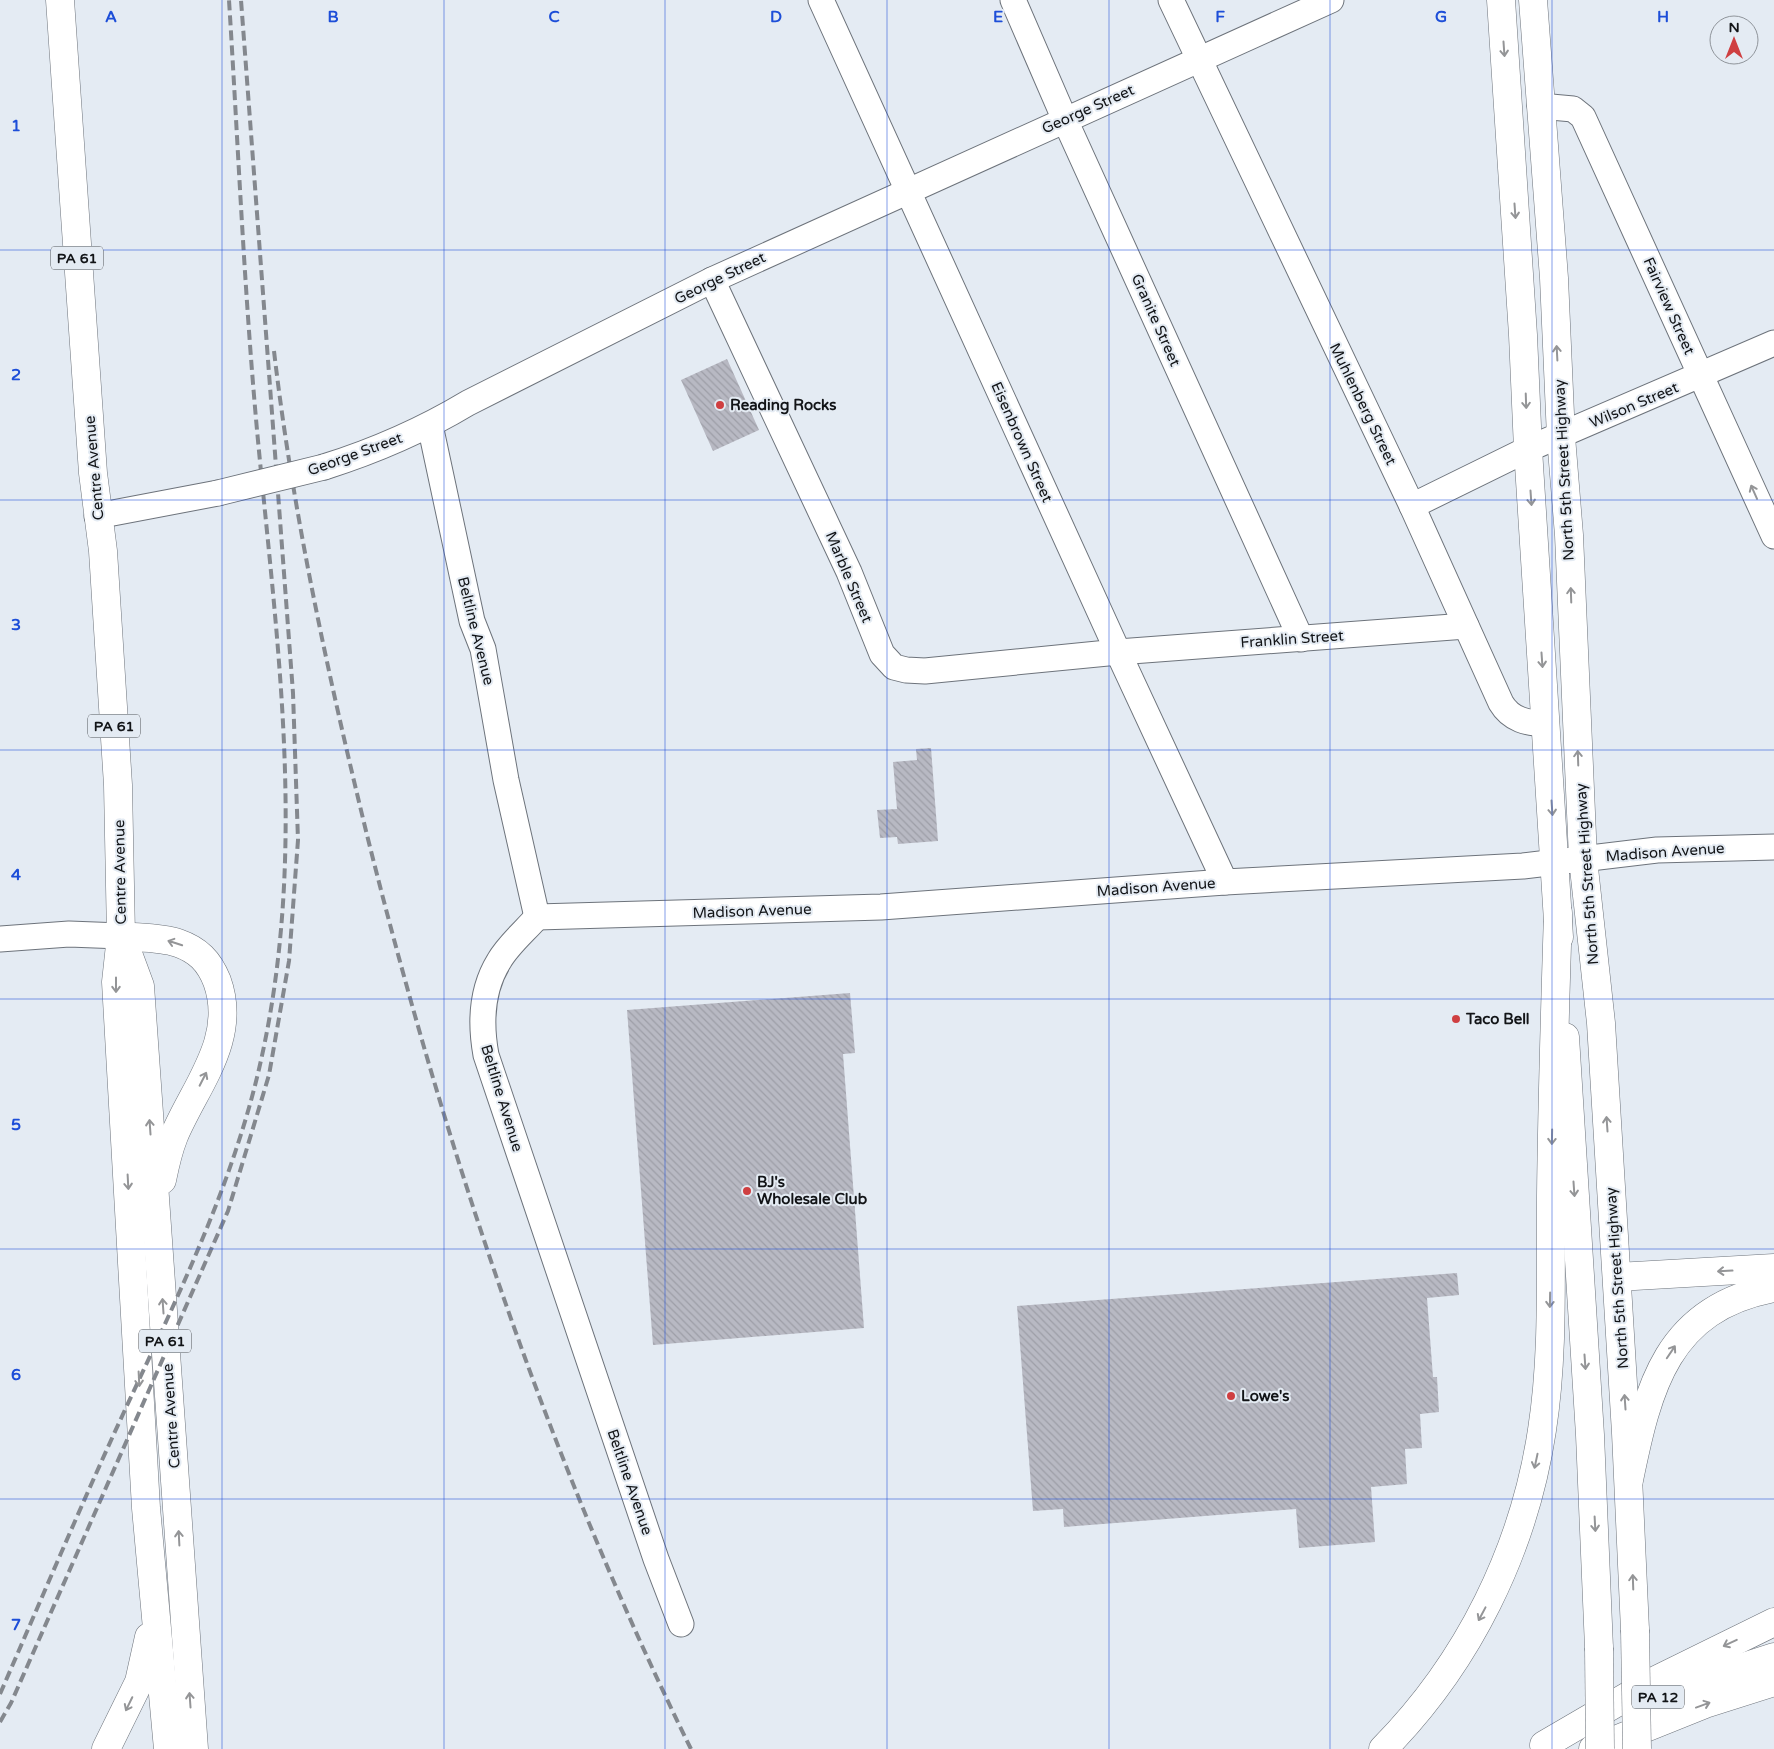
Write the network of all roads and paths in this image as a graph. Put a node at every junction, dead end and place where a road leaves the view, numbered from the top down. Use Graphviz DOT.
graph roads {
  1 [pos="60,0"];
  2 [pos="820,0"];
  3 [pos="1013,0"];
  4 [pos="1171,0"];
  5 [pos="1331,0"];
  6 [pos="1501,0"];
  7 [pos="1533,0"];
  8 [pos="1198,59"];
  9 [pos="1540,106"];
  10 [pos="1064,120"];
  11 [pos="908,191"];
  12 [pos="712,280"];
  13 [pos="1774,343"];
  14 [pos="1701,376"];
  15 [pos="430,425"];
  16 [pos="1561,437"];
  17 [pos="1528,449"];
  18 [pos="1412,506"];
  19 [pos="97,516"];
  20 [pos="1774,536"];
  21 [pos="1466,626"];
  22 [pos="1301,639"];
  23 [pos="1118,652"];
  24 [pos="1546,724"];
  25 [pos="1774,847"];
  26 [pos="1583,859"];
  27 [pos="1554,862"];
  28 [pos="1226,882"];
  29 [pos="1558,914"];
  30 [pos="537,917"];
  31 [pos="121,936"];
  32 [pos="0,939"];
  33 [pos="157,1224"];
  34 [pos="1774,1268"];
  35 [pos="1617,1278"];
  36 [pos="1774,1288"];
  37 [pos="1581,1296"];
  38 [pos="1629,1480"];
  39 [pos="155,1606"];
  40 [pos="1774,1622"];
  41 [pos="681,1624"];
  42 [pos="1774,1657"];
  43 [pos="1774,1682"];
  44 [pos="1540,1747"];
  45 [pos="106,1749"];
  46 [pos="168,1749"];
  47 [pos="194,1749"];
  48 [pos="1383,1749"];
  49 [pos="1593,1749"];
  50 [pos="1600,1749"];
  51 [pos="1637,1749"];
  1 -- 19 [label="main road, Centre Avenue / PA 61"];
  2 -- 11 [label="street, Eisenbrown Street"];
  3 -- 10 [label="street, Granite Street"];
  4 -- 8 [label="street, Muhlenberg Street"];
  5 -- 8 [label="street, George Street"];
  6 -- 17 [label="main road, North 5th Street Highway, one-way"];
  7 -- 9 [label="main road, North 5th Street Highway"];
  8 -- 10 [label="street, George Street"];
  8 -- 18 [label="street, Muhlenberg Street"];
  9 -- 14 [label="street, Fairview Street"];
  16 -- 9 [label="main road, North 5th Street Highway, one-way"];
  10 -- 11 [label="street, George Street"];
  10 -- 22 [label="street, Granite Street"];
  11 -- 12 [label="street, George Street"];
  11 -- 23 [label="street, Eisenbrown Street"];
  12 -- 15 [label="street, George Street"];
  12 -- 23 [label="street, Marble Street"];
  13 -- 14 [label="street, Wilson Street"];
  14 -- 16 [label="street, Wilson Street"];
  20 -- 14 [label="street, Fairview Street, one-way"];
  15 -- 19 [label="street, George Street, bridge"];
  15 -- 30 [label="street, Beltline Avenue"];
  16 -- 17 [label="street, Wilson Street"];
  26 -- 16 [label="main road, North 5th Street Highway, one-way"];
  17 -- 18 [label="street, Wilson Street"];
  17 -- 24 [label="main road, North 5th Street Highway, one-way"];
  18 -- 21 [label="street, Muhlenberg Street"];
  19 -- 31 [label="main road, Centre Avenue / PA 61"];
  21 -- 22 [label="street, Franklin Street"];
  21 -- 24 [label="street, Muhlenberg Street"];
  22 -- 23 [label="street, Franklin Street"];
  23 -- 28 [label="street, Eisenbrown Street"];
  24 -- 27 [label="main road, North 5th Street Highway, one-way"];
  25 -- 26 [label="street, Madison Avenue"];
  26 -- 27 [label="street, Madison Avenue"];
  35 -- 26 [label="main road, North 5th Street Highway, one-way"];
  27 -- 28 [label="street, Madison Avenue"];
  27 -- 29 [label="main road, North 5th Street Highway"];
  28 -- 30 [label="street, Madison Avenue"];
  29 -- 37 [label="main road, North 5th Street Highway, one-way"];
  29 -- 48 [label="main road, one-way"];
  30 -- 41 [label="street, Beltline Avenue"];
  31 -- 32 [label="street"];
  33 -- 31 [label="main road, Centre Avenue / PA 61, one-way"];
  33 -- 31 [label="main road, one-way"];
  31 -- 39 [label="main road, Centre Avenue / PA 61, one-way"];
  47 -- 33 [label="main road, Centre Avenue / PA 61, one-way"];
  34 -- 35 [label="main road, one-way"];
  35 -- 37 [label="main road"];
  38 -- 35 [label="main road, North 5th Street Highway, one-way"];
  38 -- 36 [label="main road, one-way"];
  37 -- 50 [label="main road, North 5th Street Highway, one-way, bridge"];
  51 -- 38 [label="main road, North 5th Street Highway, one-way, bridge"];
  39 -- 45 [label="main road, one-way"];
  39 -- 46 [label="main road, Centre Avenue / PA 61"];
  40 -- 44 [label="main road, one-way"];
  42 -- 44 [label="main road, PA 12"];
  49 -- 43 [label="main road, PA 12, one-way"];
}
